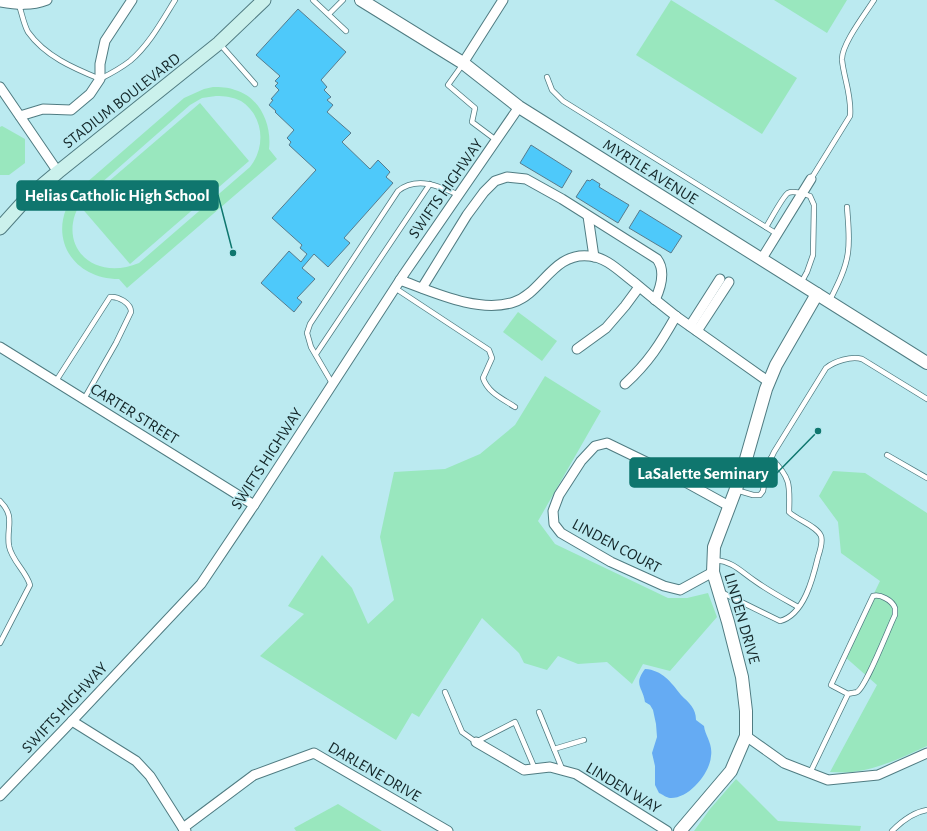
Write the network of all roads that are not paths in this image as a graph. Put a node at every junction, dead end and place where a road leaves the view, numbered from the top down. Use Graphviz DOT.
graph roads {
  1 [pos="47,0"];
  2 [pos="132,0"];
  3 [pos="175,0"];
  4 [pos="264,0"];
  5 [pos="313,0"];
  6 [pos="343,0"];
  7 [pos="361,0"];
  8 [pos="503,0"];
  9 [pos="874,0"];
  10 [pos="1,1"];
  11 [pos="19,6"];
  12 [pos="329,14"];
  13 [pos="346,31"];
  14 [pos="219,43"];
  15 [pos="463,63"];
  16 [pos="547,77"];
  17 [pos="100,79"];
  18 [pos="255,84"];
  19 [pos="0,87"];
  20 [pos="519,107"];
  21 [pos="20,116"];
  22 [pos="496,140"];
  23 [pos="58,172"];
  24 [pos="811,180"];
  25 [pos="430,184"];
  26 [pos="459,194"];
  27 [pos="802,194"];
  28 [pos="847,207"];
  29 [pos="588,216"];
  30 [pos="766,227"];
  31 [pos="0,228"];
  32 [pos="777,234"];
  33 [pos="594,257"];
  34 [pos="762,260"];
  35 [pos="725,281"];
  36 [pos="398,284"];
  37 [pos="800,284"];
  38 [pos="639,287"];
  39 [pos="422,288"];
  40 [pos="817,294"];
  41 [pos="655,300"];
  42 [pos="829,302"];
  43 [pos="676,316"];
  44 [pos="693,328"];
  45 [pos="0,347"];
  46 [pos="578,349"];
  47 [pos="316,354"];
  48 [pos="927,363"];
  49 [pos="56,382"];
  50 [pos="769,382"];
  51 [pos="332,384"];
  52 [pos="625,384"];
  53 [pos="84,399"];
  54 [pos="927,399"];
  55 [pos="515,407"];
  56 [pos="887,454"];
  57 [pos="771,458"];
  58 [pos="927,478"];
  59 [pos="736,489"];
  60 [pos="0,502"];
  61 [pos="254,505"];
  62 [pos="729,506"];
  63 [pos="713,566"];
  64 [pos="718,590"];
  65 [pos="798,607"];
  66 [pos="0,642"];
  67 [pos="445,692"];
  68 [pos="848,694"];
  69 [pos="539,712"];
  70 [pos="72,721"];
  71 [pos="746,736"];
  72 [pos="584,740"];
  73 [pos="476,742"];
  74 [pos="554,749"];
  75 [pos="927,753"];
  76 [pos="535,769"];
  77 [pos="563,771"];
  78 [pos="810,773"];
  79 [pos="0,796"];
  80 [pos="927,810"];
  81 [pos="185,829"];
  82 [pos="448,831"];
  83 [pos="667,831"];
  84 [pos="680,831"];
  85 [pos="892,831"];
  1 -- 11 [label="street"];
  2 -- 17 [label="street"];
  3 -- 17 [label="lane"];
  4 -- 14 [label="main road, STADIUM BOULEVARD"];
  5 -- 12 [label="lane"];
  6 -- 12 [label="lane"];
  7 -- 15 [label="street, MYRTLE AVENUE"];
  8 -- 15 [label="street"];
  9 -- 24 [label="lane"];
  10 -- 11 [label="street"];
  11 -- 17 [label="lane"];
  12 -- 13 [label="lane"];
  14 -- 18 [label="lane"];
  14 -- 23 [label="main road, STADIUM BOULEVARD"];
  15 -- 20 [label="street, MYRTLE AVENUE"];
  15 -- 22 [label="lane"];
  16 -- 30 [label="lane"];
  17 -- 21 [label="street"];
  19 -- 21 [label="street"];
  20 -- 22 [label="street, SWIFTS HIGHWAY"];
  20 -- 34 [label="street, MYRTLE AVENUE"];
  21 -- 23 [label="street"];
  22 -- 26 [label="street, SWIFTS HIGHWAY"];
  23 -- 31 [label="main road, STADIUM BOULEVARD"];
  24 -- 27 [label="street"];
  25 -- 26 [label="lane"];
  25 -- 47 [label="lane"];
  25 -- 47 [label="lane"];
  26 -- 36 [label="street, SWIFTS HIGHWAY"];
  27 -- 30 [label="lane"];
  27 -- 32 [label="street"];
  27 -- 37 [label="lane"];
  28 -- 42 [label="lane"];
  29 -- 33 [label="street"];
  29 -- 39 [label="street"];
  29 -- 41 [label="street"];
  30 -- 32 [label="lane"];
  32 -- 34 [label="street"];
  33 -- 38 [label="street"];
  33 -- 39 [label="street"];
  34 -- 37 [label="street, MYRTLE AVENUE"];
  35 -- 44 [label="street"];
  36 -- 39 [label="street"];
  36 -- 51 [label="street, SWIFTS HIGHWAY"];
  36 -- 55 [label="lane"];
  37 -- 40 [label="street, MYRTLE AVENUE"];
  38 -- 41 [label="street"];
  38 -- 46 [label="street"];
  40 -- 42 [label="street, MYRTLE AVENUE"];
  40 -- 50 [label="street, LINDEN DRIVE"];
  41 -- 43 [label="street"];
  42 -- 48 [label="street, MYRTLE AVENUE"];
  43 -- 44 [label="street"];
  43 -- 52 [label="street"];
  44 -- 50 [label="street"];
  45 -- 49 [label="street, CARTER STREET"];
  47 -- 51 [label="lane"];
  49 -- 53 [label="street, CARTER STREET"];
  49 -- 53 [label="lane"];
  50 -- 59 [label="street, LINDEN DRIVE"];
  51 -- 61 [label="street, SWIFTS HIGHWAY"];
  53 -- 61 [label="street, CARTER STREET"];
  54 -- 57 [label="lane"];
  56 -- 58 [label="lane"];
  57 -- 59 [label="lane"];
  57 -- 65 [label="lane"];
  59 -- 62 [label="street, LINDEN DRIVE"];
  60 -- 66 [label="lane"];
  61 -- 70 [label="street, SWIFTS HIGHWAY"];
  62 -- 63 [label="street, LINDEN DRIVE"];
  62 -- 63 [label="street, LINDEN COURT"];
  63 -- 64 [label="street, LINDEN DRIVE"];
  63 -- 65 [label="lane"];
  64 -- 65 [label="lane"];
  64 -- 71 [label="street, LINDEN DRIVE"];
  67 -- 73 [label="lane"];
  68 -- 68 [label="lane"];
  68 -- 78 [label="lane"];
  69 -- 74 [label="lane"];
  70 -- 79 [label="street, SWIFTS HIGHWAY"];
  70 -- 81 [label="street"];
  71 -- 78 [label="street"];
  71 -- 84 [label="street, LINDEN DRIVE"];
  72 -- 74 [label="lane"];
  73 -- 76 [label="street, LINDEN WAY"];
  73 -- 76 [label="lane"];
  74 -- 77 [label="lane"];
  75 -- 78 [label="street"];
  76 -- 77 [label="street, LINDEN WAY"];
  77 -- 83 [label="street, LINDEN WAY"];
  80 -- 85 [label="lane"];
  81 -- 82 [label="street, DARLENE DRIVE"];
}
